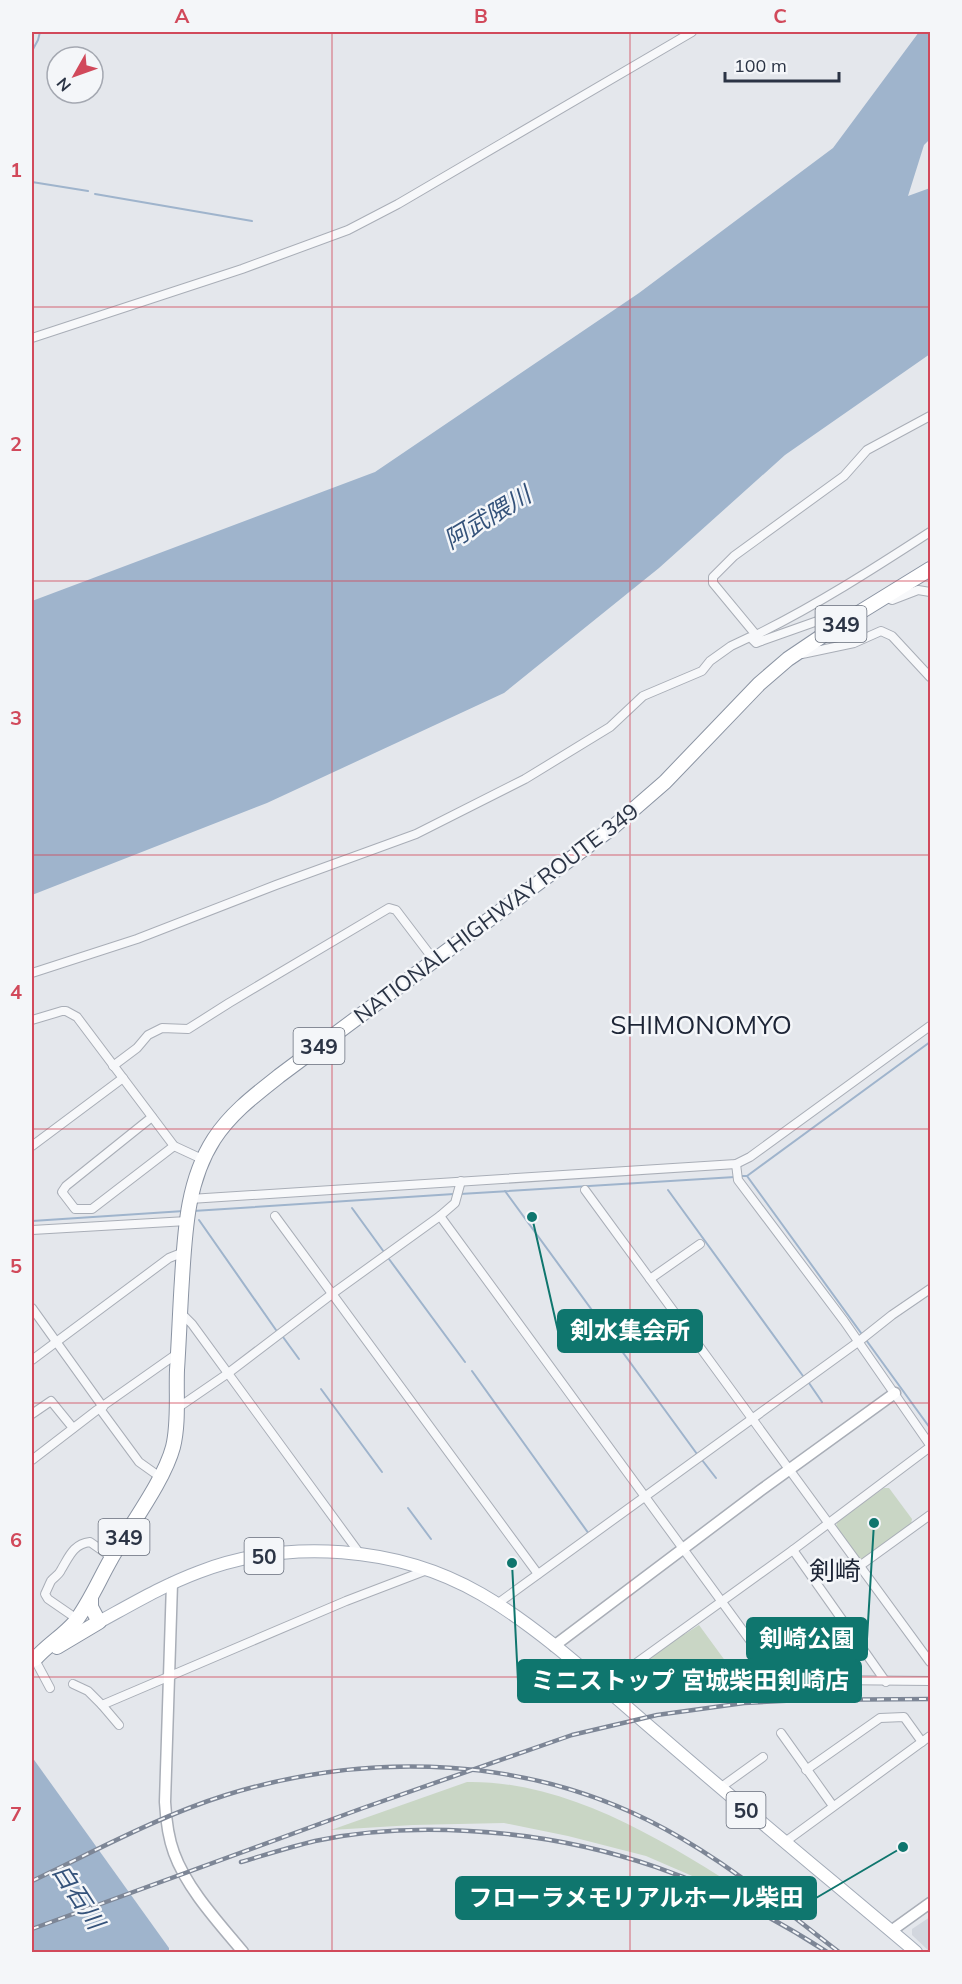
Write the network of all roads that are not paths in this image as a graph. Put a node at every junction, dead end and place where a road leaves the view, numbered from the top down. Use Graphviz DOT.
graph roads {
  1 [pos="692,32"];
  2 [pos="32,339"];
  3 [pos="930,416"];
  4 [pos="930,532"];
  5 [pos="930,568"];
  6 [pos="930,592"];
  7 [pos="885,597"];
  8 [pos="857,615"];
  9 [pos="758,638"];
  10 [pos="797,653"];
  11 [pos="930,677"];
  12 [pos="434,960"];
  13 [pos="32,973"];
  14 [pos="32,1020"];
  15 [pos="930,1026"];
  16 [pos="113,1065"];
  17 [pos="123,1078"];
  18 [pos="152,1117"];
  19 [pos="32,1146"];
  20 [pos="174,1146"];
  21 [pos="202,1159"];
  22 [pos="736,1166"];
  23 [pos="461,1183"];
  24 [pos="585,1190"];
  25 [pos="188,1210"];
  26 [pos="275,1216"];
  27 [pos="440,1216"];
  28 [pos="32,1230"];
  29 [pos="700,1244"];
  30 [pos="184,1252"];
  31 [pos="650,1279"];
  32 [pos="930,1289"];
  33 [pos="332,1294"];
  34 [pos="32,1308"];
  35 [pos="180,1312"];
  36 [pos="861,1339"];
  37 [pos="57,1342"];
  38 [pos="178,1353"];
  39 [pos="32,1360"];
  40 [pos="227,1374"];
  41 [pos="895,1393"];
  42 [pos="102,1408"];
  43 [pos="176,1409"];
  44 [pos="32,1414"];
  45 [pos="752,1418"];
  46 [pos="73,1428"];
  47 [pos="930,1446"];
  48 [pos="32,1460"];
  49 [pos="790,1469"];
  50 [pos="160,1477"];
  51 [pos="646,1497"];
  52 [pos="930,1515"];
  53 [pos="828,1522"];
  54 [pos="684,1549"];
  55 [pos="793,1550"];
  56 [pos="360,1554"];
  57 [pos="110,1560"];
  58 [pos="861,1565"];
  59 [pos="428,1570"];
  60 [pos="538,1574"];
  61 [pos="172,1583"];
  62 [pos="91,1598"];
  63 [pos="721,1601"];
  64 [pos="497,1604"];
  65 [pos="76,1619"];
  66 [pos="99,1622"];
  67 [pos="845,1623"];
  68 [pos="554,1646"];
  69 [pos="33,1658"];
  70 [pos="930,1662"];
  71 [pos="170,1676"];
  72 [pos="776,1676"];
  73 [pos="930,1681"];
  74 [pos="886,1682"];
  75 [pos="73,1684"];
  76 [pos="603,1687"];
  77 [pos="50,1688"];
  78 [pos="102,1705"];
  79 [pos="119,1725"];
  80 [pos="781,1732"];
  81 [pos="930,1736"];
  82 [pos="922,1742"];
  83 [pos="763,1757"];
  84 [pos="806,1770"];
  85 [pos="720,1788"];
  86 [pos="833,1806"];
  87 [pos="785,1842"];
  88 [pos="930,1903"];
  89 [pos="891,1931"];
  90 [pos="243,1953"];
  91 [pos="916,1953"];
  1 -- 2 [label="street"];
  3 -- 9 [label="street"];
  4 -- 9 [label="street"];
  5 -- 7 [label="highway, NATIONAL HIGHWAY ROUTE 349 / 349"];
  6 -- 7 [label="street"];
  7 -- 8 [label="highway, NATIONAL HIGHWAY ROUTE 349 / 349"];
  8 -- 9 [label="street"];
  8 -- 10 [label="highway, NATIONAL HIGHWAY ROUTE 349 / 349"];
  9 -- 13 [label="street"];
  10 -- 11 [label="street"];
  10 -- 12 [label="highway, NATIONAL HIGHWAY ROUTE 349 / 349"];
  12 -- 16 [label="street"];
  12 -- 21 [label="highway, NATIONAL HIGHWAY ROUTE 349 / 349"];
  14 -- 16 [label="street"];
  15 -- 22 [label="street"];
  16 -- 17 [label="street"];
  17 -- 18 [label="street"];
  17 -- 19 [label="street"];
  18 -- 20 [label="street"];
  18 -- 20 [label="street"];
  20 -- 21 [label="street"];
  21 -- 25 [label="highway, NATIONAL HIGHWAY ROUTE 349 / 349"];
  22 -- 23 [label="street"];
  22 -- 36 [label="street"];
  23 -- 25 [label="street"];
  23 -- 27 [label="street"];
  24 -- 31 [label="street"];
  25 -- 28 [label="street"];
  25 -- 30 [label="highway, NATIONAL HIGHWAY ROUTE 349 / 349"];
  26 -- 33 [label="street"];
  27 -- 33 [label="street"];
  27 -- 51 [label="street"];
  29 -- 31 [label="street"];
  30 -- 35 [label="highway, NATIONAL HIGHWAY ROUTE 349 / 349"];
  30 -- 37 [label="street"];
  31 -- 45 [label="street"];
  32 -- 36 [label="street"];
  33 -- 40 [label="street"];
  33 -- 60 [label="street"];
  34 -- 37 [label="street"];
  35 -- 38 [label="highway, NATIONAL HIGHWAY ROUTE 349 / 349"];
  35 -- 40 [label="street"];
  36 -- 41 [label="street"];
  36 -- 45 [label="street"];
  37 -- 39 [label="street"];
  37 -- 42 [label="street"];
  38 -- 42 [label="street"];
  38 -- 43 [label="highway, NATIONAL HIGHWAY ROUTE 349 / 349"];
  40 -- 43 [label="street"];
  40 -- 56 [label="street"];
  41 -- 47 [label="street"];
  41 -- 49 [label="street"];
  42 -- 46 [label="street"];
  42 -- 50 [label="street"];
  43 -- 50 [label="highway, NATIONAL HIGHWAY ROUTE 349 / 349"];
  44 -- 46 [label="street"];
  45 -- 49 [label="street"];
  45 -- 51 [label="street"];
  46 -- 48 [label="street"];
  47 -- 53 [label="street"];
  49 -- 53 [label="street"];
  49 -- 54 [label="street"];
  50 -- 57 [label="highway, NATIONAL HIGHWAY ROUTE 349 / 349"];
  51 -- 54 [label="street"];
  51 -- 60 [label="street"];
  52 -- 58 [label="street"];
  53 -- 55 [label="street"];
  53 -- 58 [label="street"];
  54 -- 63 [label="street"];
  54 -- 68 [label="street"];
  55 -- 63 [label="street"];
  55 -- 67 [label="street"];
  56 -- 59 [label="main road, 50"];
  56 -- 61 [label="main road, 50"];
  57 -- 62 [label="highway, NATIONAL HIGHWAY ROUTE 349 / 349"];
  57 -- 65 [label="street"];
  58 -- 70 [label="street"];
  59 -- 64 [label="main road, 50"];
  59 -- 71 [label="street"];
  60 -- 64 [label="street"];
  61 -- 66 [label="main road, 50"];
  61 -- 71 [label="street"];
  62 -- 65 [label="highway, 349"];
  62 -- 66 [label="highway"];
  63 -- 72 [label="street"];
  63 -- 76 [label="street"];
  64 -- 68 [label="main road, 50"];
  65 -- 69 [label="highway, 349"];
  66 -- 69 [label="highway"];
  67 -- 72 [label="street"];
  67 -- 74 [label="street"];
  68 -- 76 [label="main road, 50"];
  69 -- 77 [label="street"];
  71 -- 78 [label="street"];
  71 -- 90 [label="street"];
  72 -- 74 [label="street"];
  73 -- 74 [label="street"];
  75 -- 78 [label="street"];
  76 -- 85 [label="main road, 50"];
  78 -- 79 [label="street"];
  80 -- 84 [label="street"];
  81 -- 82 [label="street"];
  82 -- 84 [label="street"];
  82 -- 86 [label="street"];
  83 -- 85 [label="street"];
  84 -- 86 [label="street"];
  85 -- 87 [label="main road, 50"];
  86 -- 87 [label="street"];
  87 -- 89 [label="main road, 50"];
  88 -- 89 [label="street"];
  89 -- 91 [label="main road, 50"];
}
